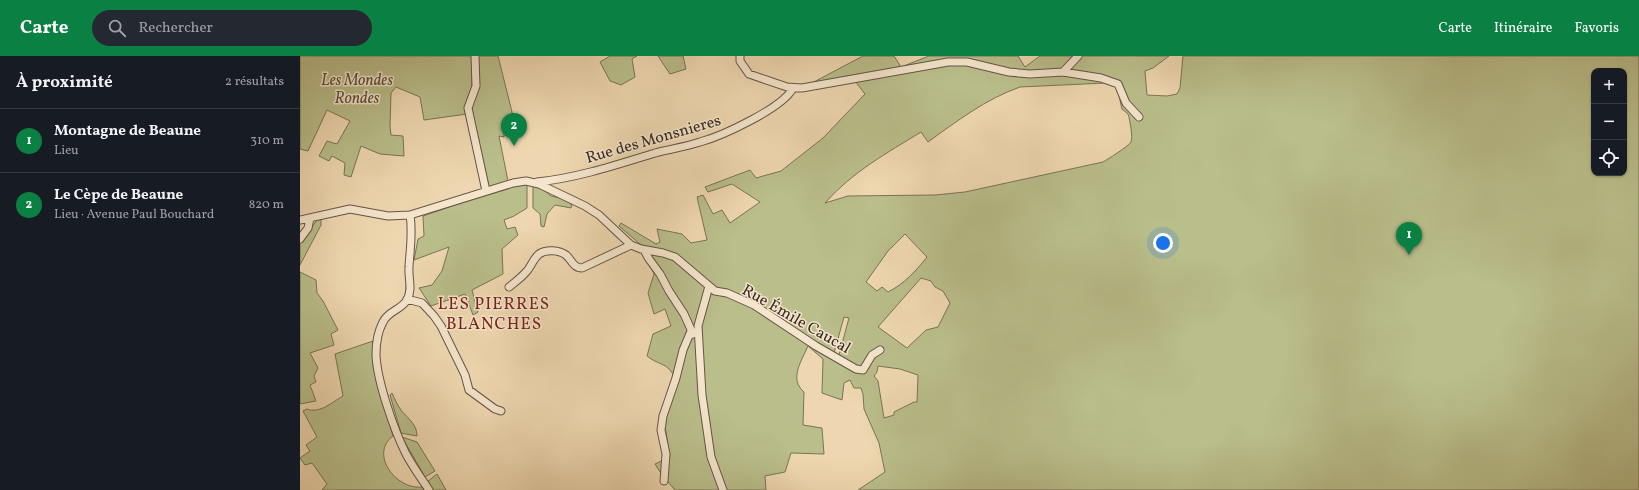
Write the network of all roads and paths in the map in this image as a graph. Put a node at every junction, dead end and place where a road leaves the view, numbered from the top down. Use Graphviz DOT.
graph roads {
  1 [pos="475,56"];
  2 [pos="740,56"];
  3 [pos="1078,56"];
  4 [pos="1063,72"];
  5 [pos="793,88"];
  6 [pos="1139,117"];
  7 [pos="533,182"];
  8 [pos="486,191"];
  9 [pos="410,215"];
  10 [pos="310,218"];
  11 [pos="300,220"];
  12 [pos="300,239"];
  13 [pos="631,245"];
  14 [pos="644,250"];
  15 [pos="709,286"];
  16 [pos="509,287"];
  17 [pos="407,299"];
  18 [pos="691,331"];
  19 [pos="699,345"];
  20 [pos="880,350"];
  21 [pos="501,411"];
  22 [pos="664,481"];
  23 [pos="429,490"];
  24 [pos="723,490"];
  1 -- 8 [label="street"];
  2 -- 5 [label="street"];
  3 -- 4 [label="street"];
  4 -- 5 [label="street"];
  4 -- 6 [label="street"];
  5 -- 7 [label="street, Rue des Monsnieres"];
  7 -- 8 [label="street, Rue des Monsnieres"];
  7 -- 13 [label="street"];
  8 -- 9 [label="street, Rue des Monsnieres"];
  9 -- 10 [label="street, Rue des Monsnieres"];
  9 -- 17 [label="street"];
  10 -- 11 [label="street, Rue des Monsnieres"];
  10 -- 12 [label="street"];
  13 -- 14 [label="street"];
  13 -- 16 [label="street"];
  14 -- 15 [label="street, Rue Émile Caucal"];
  14 -- 18 [label="street"];
  15 -- 19 [label="street"];
  15 -- 20 [label="street, Rue Émile Caucal"];
  17 -- 21 [label="street"];
  17 -- 23 [label="street"];
  18 -- 19 [label="street"];
  18 -- 22 [label="street"];
  19 -- 24 [label="street"];
}
